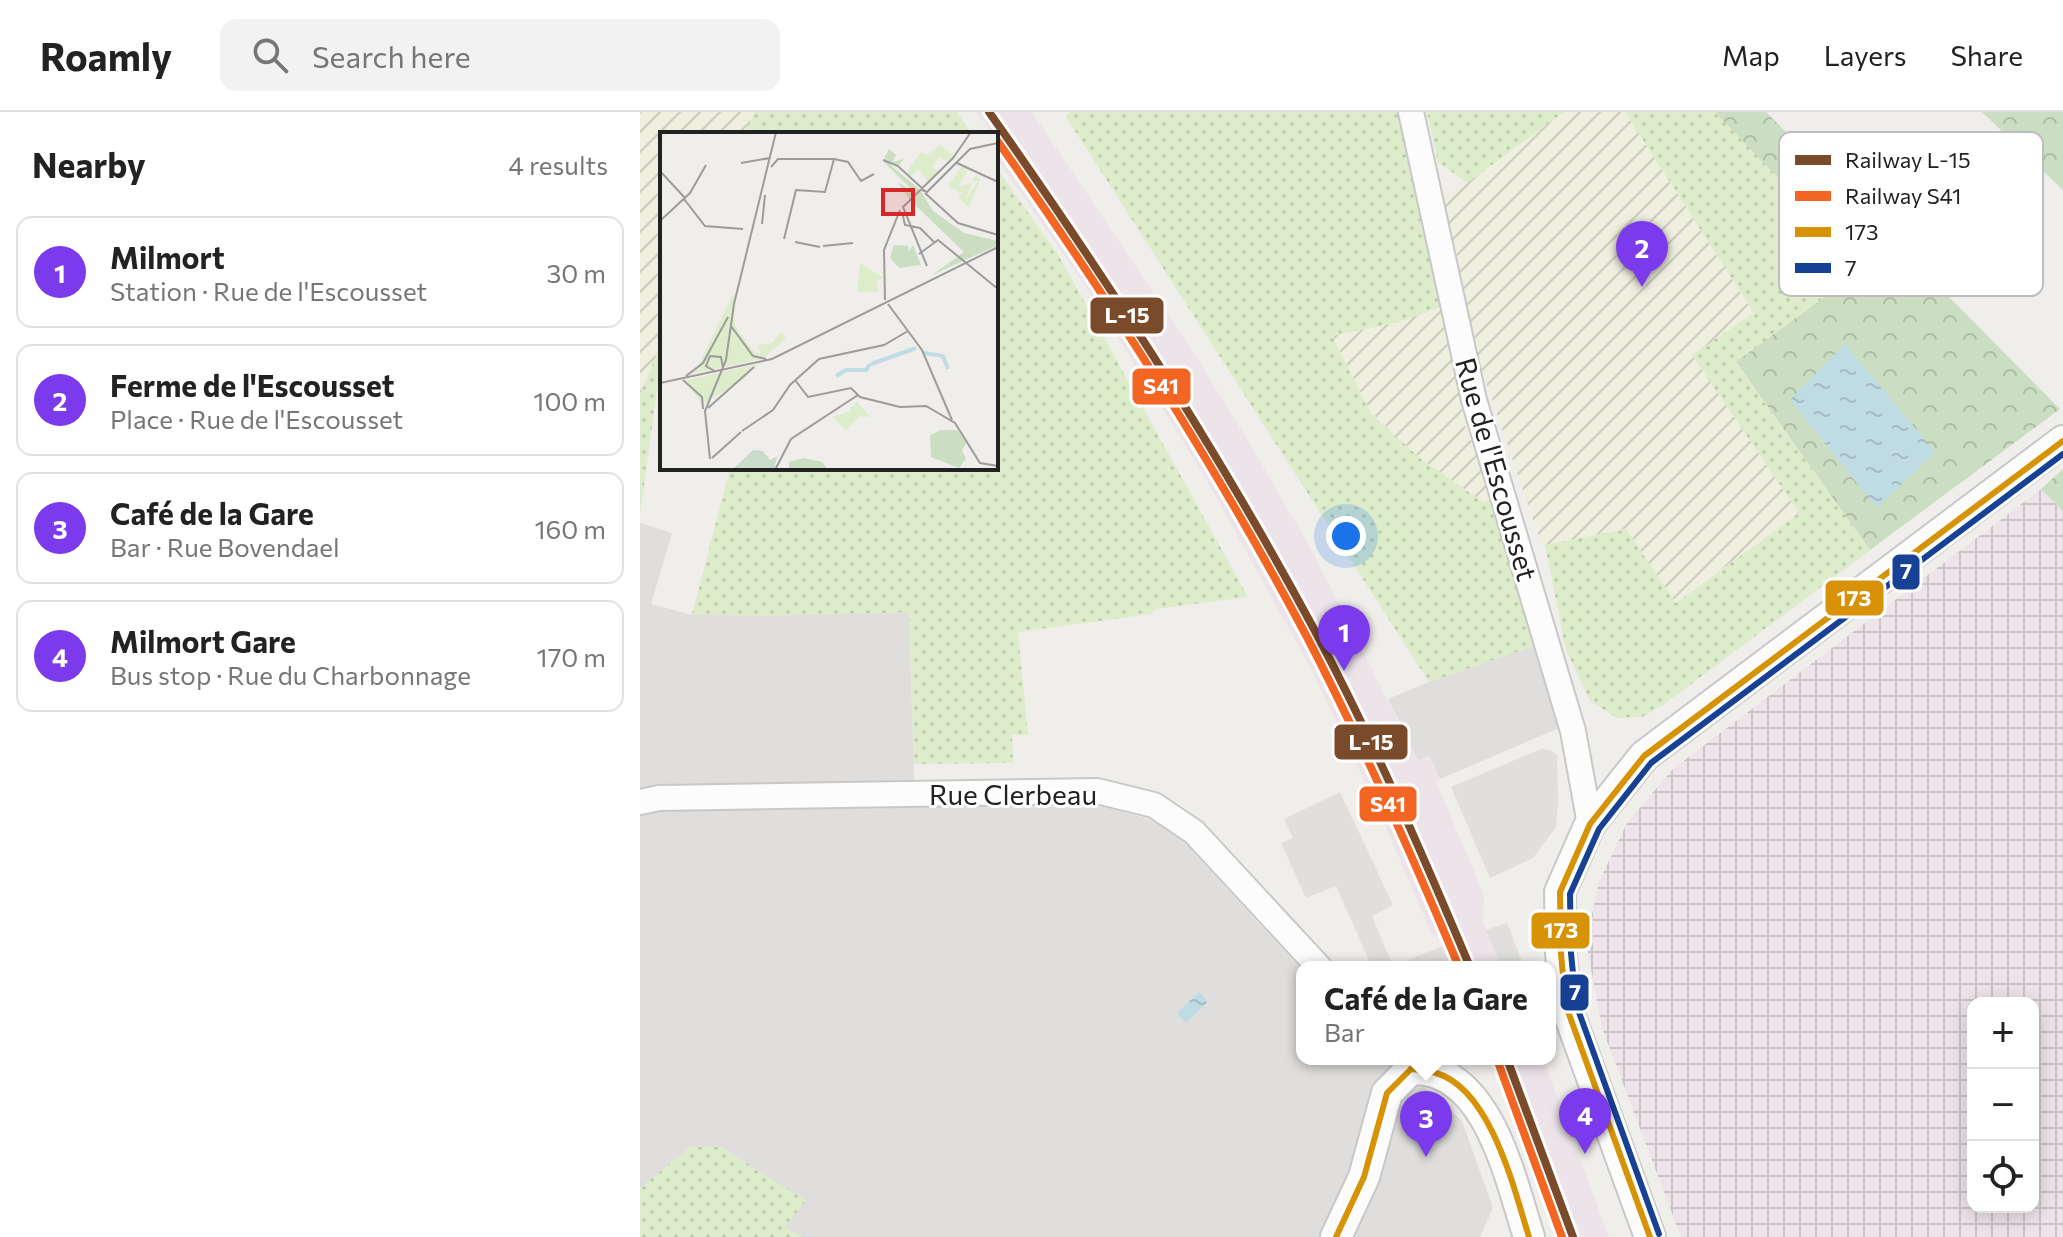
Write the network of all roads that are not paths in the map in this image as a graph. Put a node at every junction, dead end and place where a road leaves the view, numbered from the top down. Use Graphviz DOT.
graph roads {
  1 [pos="1411,112"];
  2 [pos="2063,441"];
  3 [pos="640,802"];
  4 [pos="1590,824"];
  5 [pos="1313,961"];
  6 [pos="1409,1065"];
  7 [pos="1413,1065"];
  8 [pos="1336,1237"];
  9 [pos="1529,1237"];
  10 [pos="1650,1237"];
  1 -- 4 [label="street, Rue de l'Escousset"];
  2 -- 4 [label="street"];
  3 -- 5 [label="street, Rue Clerbeau"];
  4 -- 10 [label="street"];
  6 -- 8 [label="street"];
  7 -- 9 [label="street"];
}
